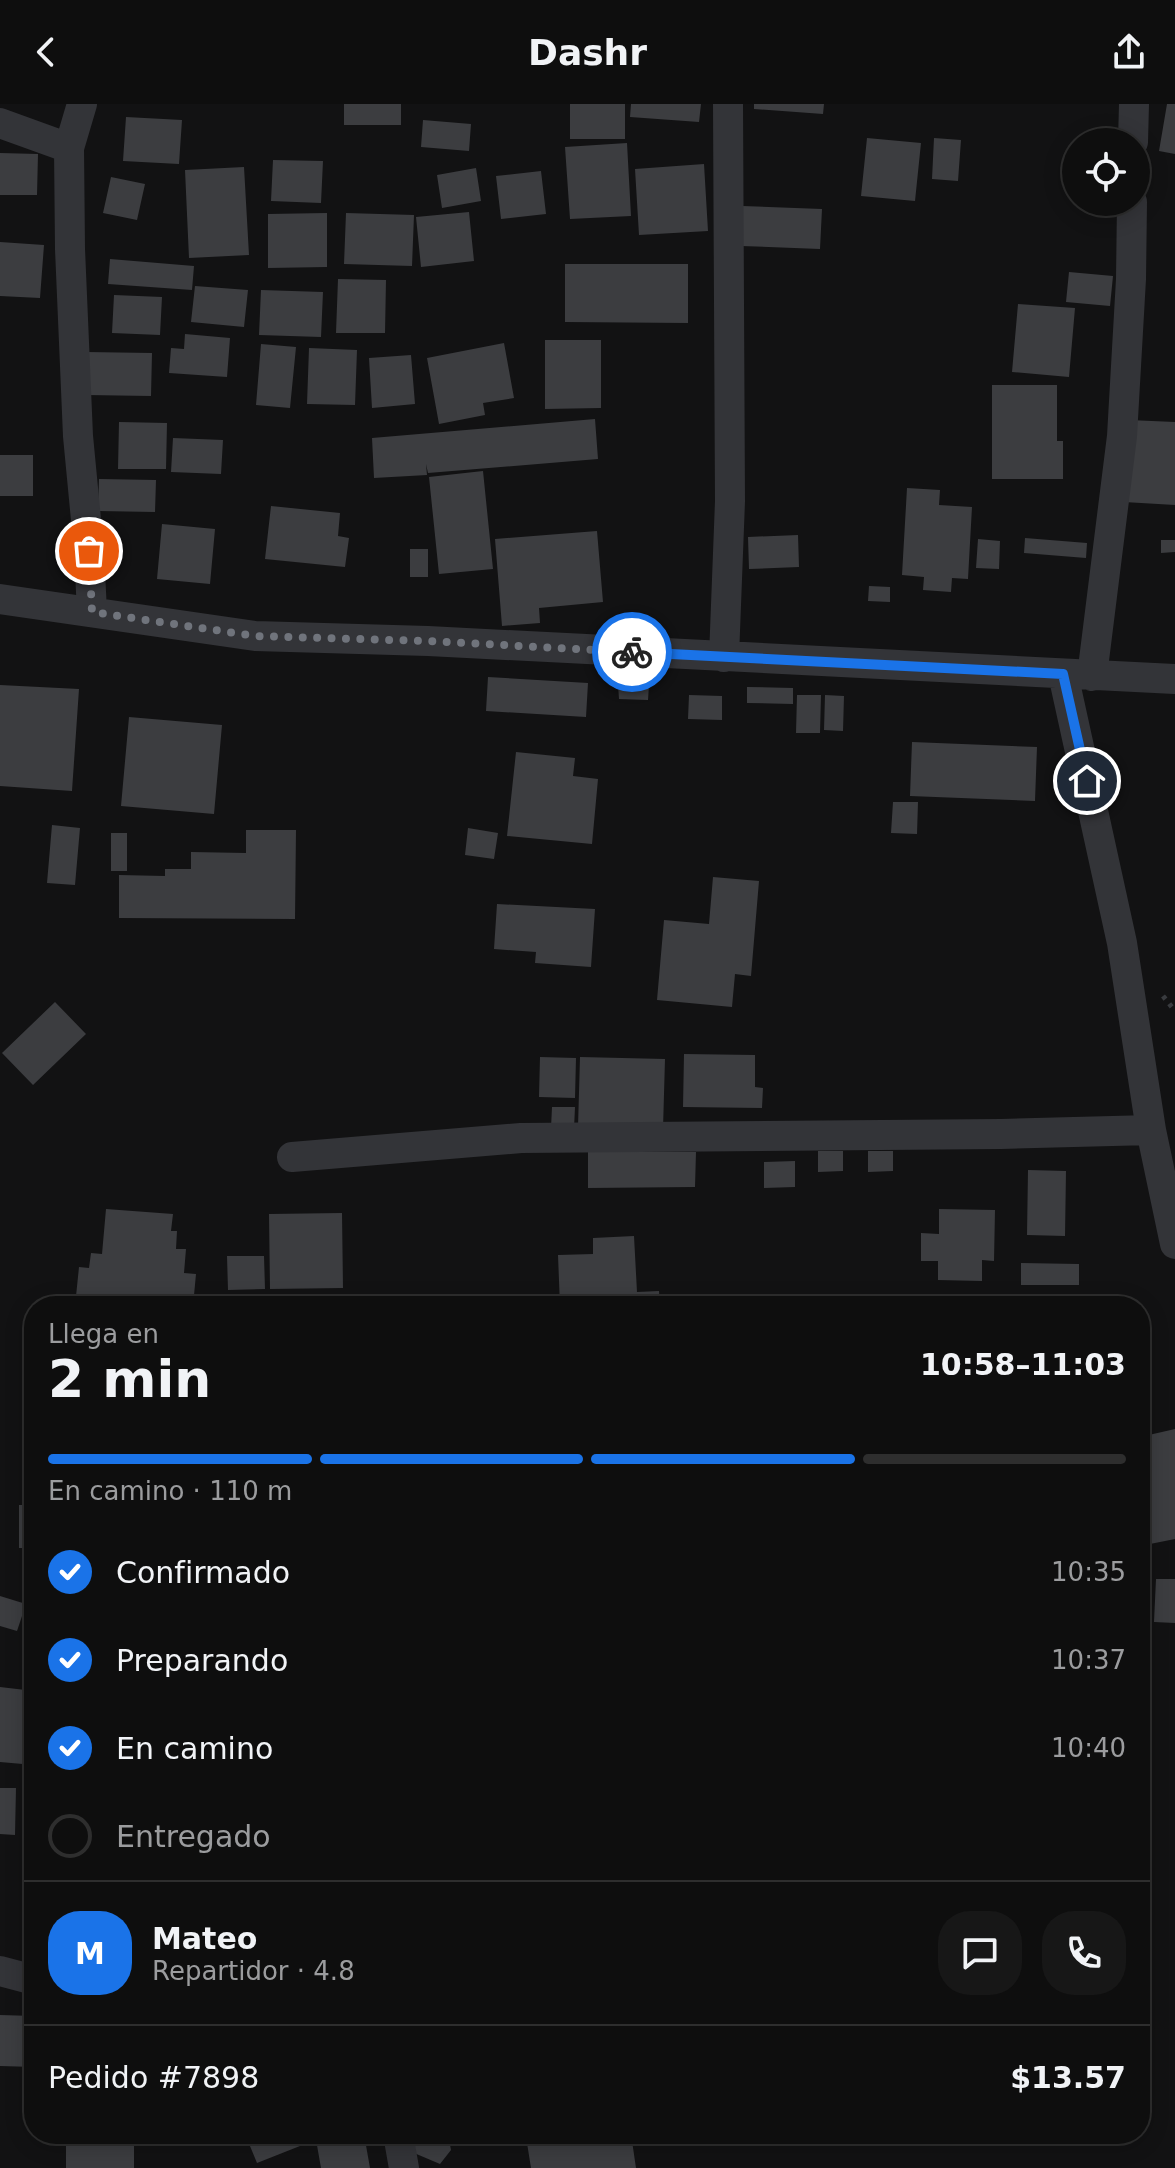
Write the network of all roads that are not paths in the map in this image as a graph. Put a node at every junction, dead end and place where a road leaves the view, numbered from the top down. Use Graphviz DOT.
graph roads {
  1 [pos="82,104"];
  2 [pos="728,104"];
  3 [pos="1134,104"];
  4 [pos="0,123"];
  5 [pos="1133,128"];
  6 [pos="69,148"];
  7 [pos="1132,216"];
  8 [pos="0,599"];
  9 [pos="92,612"];
  10 [pos="724,657"];
  11 [pos="1078,675"];
  12 [pos="1175,679"];
  13 [pos="1151,1130"];
  14 [pos="292,1157"];
  15 [pos="1175,1244"];
  16 [pos="0,1971"];
  17 [pos="24,1977"];
  18 [pos="400,2144"];
  19 [pos="404,2168"];
  1 -- 6 [label="street"];
  2 -- 10 [label="street"];
  3 -- 5 [label="street"];
  4 -- 6 [label="street"];
  6 -- 9 [label="street"];
  7 -- 11 [label="street"];
  8 -- 9 [label="street"];
  9 -- 10 [label="street"];
  10 -- 11 [label="street"];
  11 -- 12 [label="street"];
  11 -- 13 [label="street"];
  13 -- 14 [label="street"];
  13 -- 15 [label="street"];
  16 -- 17 [label="street"];
  18 -- 19 [label="street"];
}
